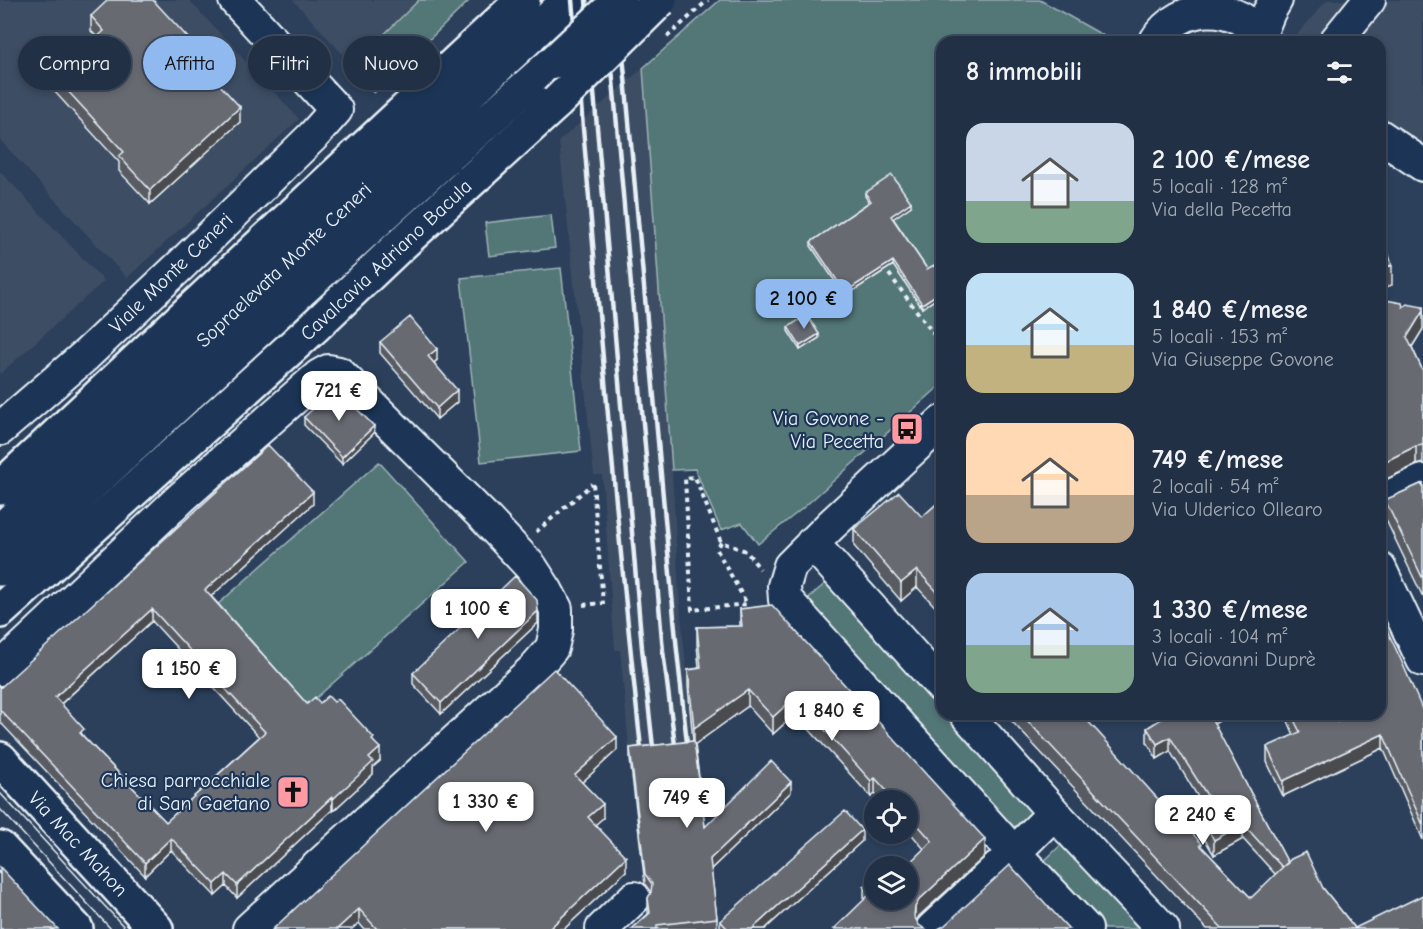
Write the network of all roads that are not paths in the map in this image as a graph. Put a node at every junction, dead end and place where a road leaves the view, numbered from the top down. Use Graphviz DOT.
graph roads {
  1 [pos="235,0"];
  2 [pos="523,0"];
  3 [pos="620,0"];
  4 [pos="660,0"];
  5 [pos="1276,0"];
  6 [pos="1369,0"];
  7 [pos="1216,4"];
  8 [pos="561,8"];
  9 [pos="1159,36"];
  10 [pos="1260,36"];
  11 [pos="1263,36"];
  12 [pos="1340,36"];
  13 [pos="1386,140"];
  14 [pos="1423,165"];
  15 [pos="436,166"];
  16 [pos="936,428"];
  17 [pos="0,429"];
  18 [pos="79,477"];
  19 [pos="1423,481"];
  20 [pos="0,488"];
  21 [pos="1386,498"];
  22 [pos="0,531"];
  23 [pos="812,543"];
  24 [pos="0,569"];
  25 [pos="1386,582"];
  26 [pos="0,611"];
  27 [pos="1423,660"];
  28 [pos="0,669"];
  29 [pos="936,680"];
  30 [pos="971,720"];
  31 [pos="0,759"];
  32 [pos="1054,813"];
  33 [pos="0,848"];
  34 [pos="1014,853"];
  35 [pos="634,898"];
  36 [pos="76,929"];
  37 [pos="156,929"];
  38 [pos="249,929"];
  39 [pos="602,929"];
  40 [pos="932,929"];
  41 [pos="1086,929"];
  42 [pos="1163,929"];
  1 -- 17 [label="street, Viale Monte Ceneri"];
  2 -- 20 [label="main road"];
  3 -- 15 [label="main road, Cavalcavia Adriano Bacula, bridge"];
  4 -- 26 [label="main road, Cavalcavia Adriano Bacula, bridge"];
  5 -- 11 [label="street"];
  6 -- 12 [label="street"];
  7 -- 9 [label="street"];
  7 -- 10 [label="street"];
  8 -- 18 [label="main road, Sopraelevata Monte Ceneri"];
  13 -- 14 [label="street"];
  15 -- 18 [label="main road, Sopraelevata Monte Ceneri"];
  16 -- 23 [label="street"];
  18 -- 22 [label="main road, Sopraelevata Monte Ceneri"];
  18 -- 24 [label="main road, Sopraelevata Monte Ceneri"];
  19 -- 21 [label="street"];
  23 -- 29 [label="street"];
  23 -- 34 [label="street"];
  25 -- 27 [label="street"];
  28 -- 38 [label="street"];
  30 -- 32 [label="street"];
  31 -- 37 [label="main road, Via Mac Mahon"];
  32 -- 34 [label="street"];
  32 -- 42 [label="street"];
  33 -- 36 [label="main road"];
  34 -- 40 [label="street"];
  34 -- 41 [label="street"];
  35 -- 39 [label="street"];
}
